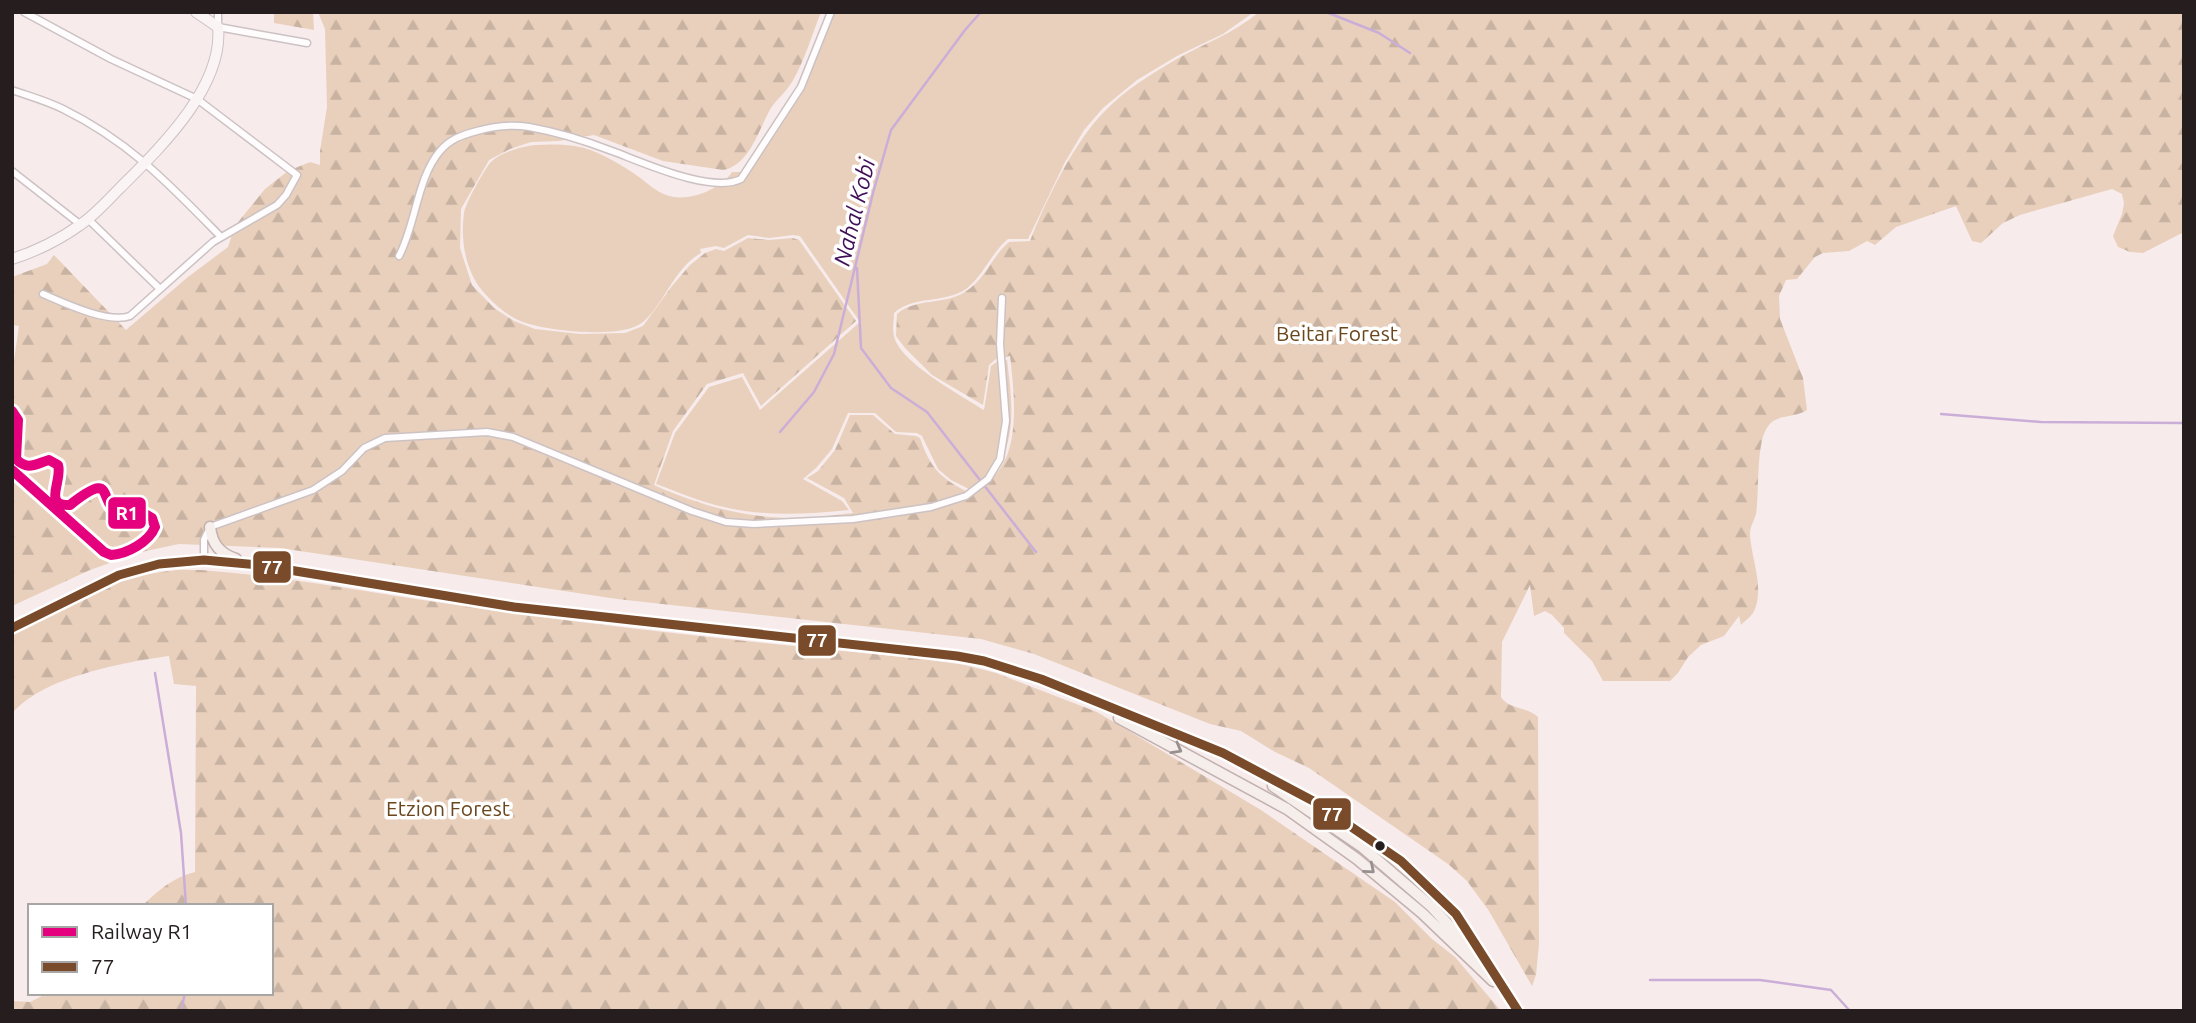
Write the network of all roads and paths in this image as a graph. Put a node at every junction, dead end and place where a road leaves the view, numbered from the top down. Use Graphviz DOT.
graph roads {
  1 [pos="24,12"];
  2 [pos="197,12"];
  3 [pos="218,12"];
  4 [pos="831,12"];
  5 [pos="218,27"];
  6 [pos="307,43"];
  7 [pos="12,90"];
  8 [pos="197,99"];
  9 [pos="146,162"];
  10 [pos="12,171"];
  11 [pos="85,222"];
  12 [pos="221,237"];
  13 [pos="399,256"];
  14 [pos="12,258"];
  15 [pos="159,288"];
  16 [pos="43,294"];
  17 [pos="1002,298"];
  18 [pos="210,527"];
  19 [pos="204,560"];
  20 [pos="259,565"];
  21 [pos="12,628"];
  22 [pos="1074,693"];
  23 [pos="1509,997"];
  24 [pos="1518,1011"];
  1 -- 8 [label="street"];
  2 -- 5 [label="street"];
  3 -- 5 [label="street"];
  4 -- 13 [label="street"];
  5 -- 6 [label="street"];
  5 -- 8 [label="street"];
  7 -- 9 [label="street"];
  8 -- 9 [label="street"];
  8 -- 12 [label="street"];
  9 -- 11 [label="street"];
  9 -- 12 [label="street"];
  10 -- 11 [label="street"];
  11 -- 14 [label="street"];
  11 -- 15 [label="street"];
  12 -- 15 [label="street"];
  15 -- 16 [label="street"];
  17 -- 18 [label="street"];
  18 -- 19 [label="street"];
  18 -- 20 [label="main road"];
  19 -- 20 [label="main road"];
  19 -- 21 [label="main road"];
  20 -- 22 [label="main road"];
  22 -- 23 [label="main road, one-way"];
  22 -- 23 [label="main road"];
  23 -- 24 [label="main road"];
}
